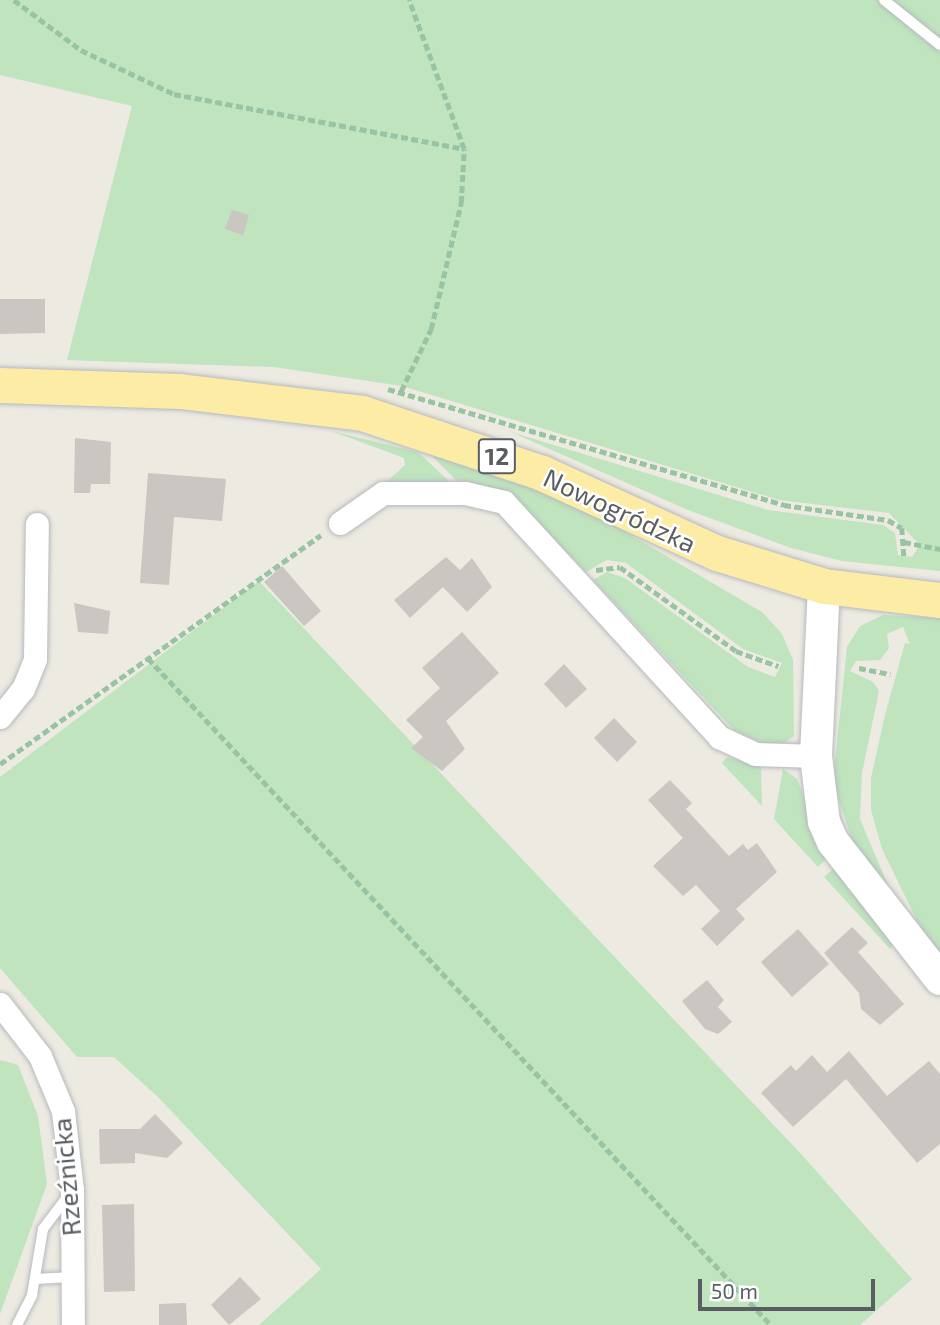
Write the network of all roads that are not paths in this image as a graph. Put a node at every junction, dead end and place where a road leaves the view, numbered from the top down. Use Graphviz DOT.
graph roads {
  1 [pos="884,0"];
  2 [pos="940,45"];
  3 [pos="0,385"];
  4 [pos="340,523"];
  5 [pos="37,524"];
  6 [pos="824,586"];
  7 [pos="940,600"];
  8 [pos="0,717"];
  9 [pos="816,756"];
  10 [pos="940,979"];
  11 [pos="0,1004"];
  12 [pos="72,1190"];
  13 [pos="72,1277"];
  14 [pos="36,1279"];
  15 [pos="17,1325"];
  16 [pos="73,1325"];
  1 -- 2 [label="lane"];
  3 -- 6 [label="main road, Nowogródzka / 12"];
  4 -- 9 [label="street, Nowogródzka"];
  5 -- 8 [label="street"];
  6 -- 7 [label="main road, 12"];
  6 -- 9 [label="main road"];
  9 -- 10 [label="main road"];
  11 -- 12 [label="street, Rzeźnicka"];
  12 -- 13 [label="street, Rzeźnicka"];
  12 -- 14 [label="lane"];
  13 -- 14 [label="lane"];
  13 -- 16 [label="street, Rzeźnicka"];
  14 -- 15 [label="lane"];
}
